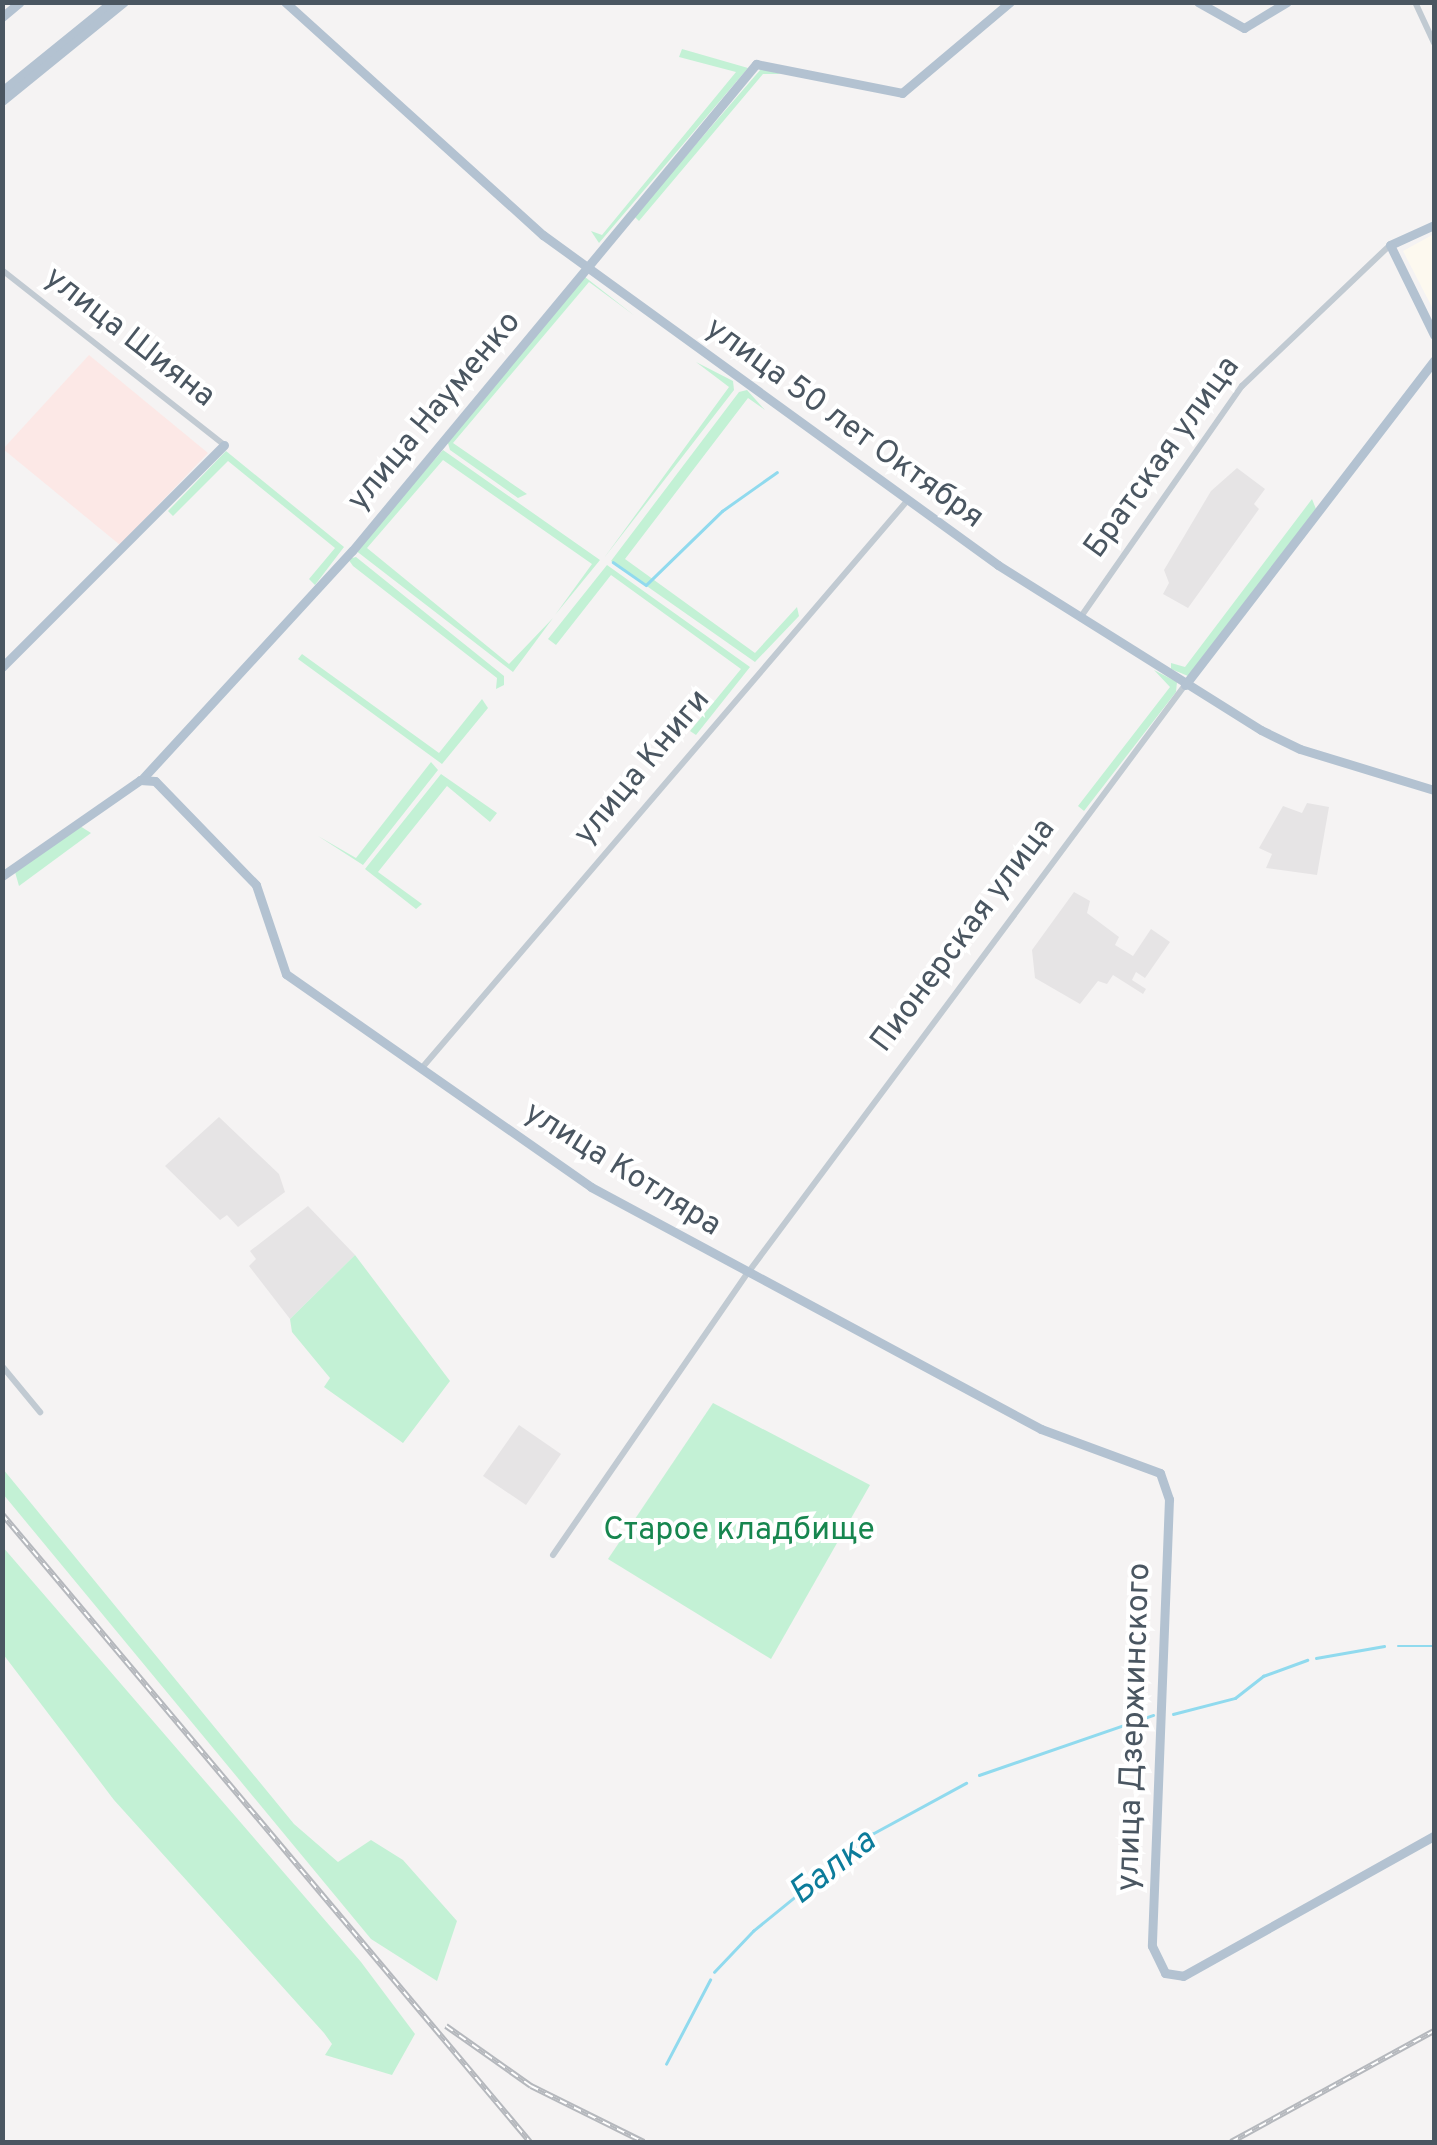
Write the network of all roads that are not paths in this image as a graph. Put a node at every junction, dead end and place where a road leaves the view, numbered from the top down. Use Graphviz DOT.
graph roads {
  1 [pos="20,2"];
  2 [pos="112,2"];
  3 [pos="124,2"];
  4 [pos="285,2"];
  5 [pos="1010,2"];
  6 [pos="1198,2"];
  7 [pos="1288,2"];
  8 [pos="1416,2"];
  9 [pos="2,17"];
  10 [pos="1434,43"];
  11 [pos="2,90"];
  12 [pos="2,100"];
  13 [pos="1434,224"];
  14 [pos="1390,244"];
  15 [pos="2,270"];
  16 [pos="588,270"];
  17 [pos="1434,335"];
  18 [pos="1434,361"];
  19 [pos="224,445"];
  20 [pos="907,501"];
  21 [pos="1080,618"];
  22 [pos="2,666"];
  23 [pos="1186,684"];
  24 [pos="140,780"];
  25 [pos="1434,790"];
  26 [pos="2,876"];
  27 [pos="421,1070"];
  28 [pos="746,1274"];
  29 [pos="2,1366"];
  30 [pos="40,1412"];
  31 [pos="1166,1480"];
  32 [pos="553,1555"];
  33 [pos="1434,1836"];
  1 -- 9 [label="main road"];
  2 -- 11 [label="main road"];
  3 -- 12 [label="main road"];
  4 -- 16 [label="main road, улица 50 лет Октября"];
  5 -- 16 [label="main road, улица Науменко"];
  6 -- 7 [label="main road"];
  8 -- 10 [label="street"];
  13 -- 14 [label="main road, Братская улица"];
  14 -- 17 [label="main road"];
  14 -- 21 [label="street, Братская улица"];
  15 -- 19 [label="street, улица Шияна"];
  16 -- 20 [label="main road, улица 50 лет Октября"];
  16 -- 24 [label="main road, улица Науменко"];
  18 -- 23 [label="main road, Пионерская улица"];
  19 -- 22 [label="main road"];
  20 -- 21 [label="main road, улица 50 лет Октября"];
  20 -- 27 [label="street, улица Книги"];
  21 -- 23 [label="main road, улица 50 лет Октября"];
  23 -- 25 [label="main road, улица 50 лет Октября"];
  23 -- 28 [label="street, Пионерская улица"];
  24 -- 26 [label="main road, улица Науменко"];
  24 -- 27 [label="main road, улица Котляра"];
  27 -- 28 [label="main road, улица Котляра"];
  28 -- 31 [label="main road, улица Котляра"];
  28 -- 32 [label="street, Пионерская улица"];
  29 -- 30 [label="street"];
  31 -- 33 [label="main road, улица Дзержинского"];
}
